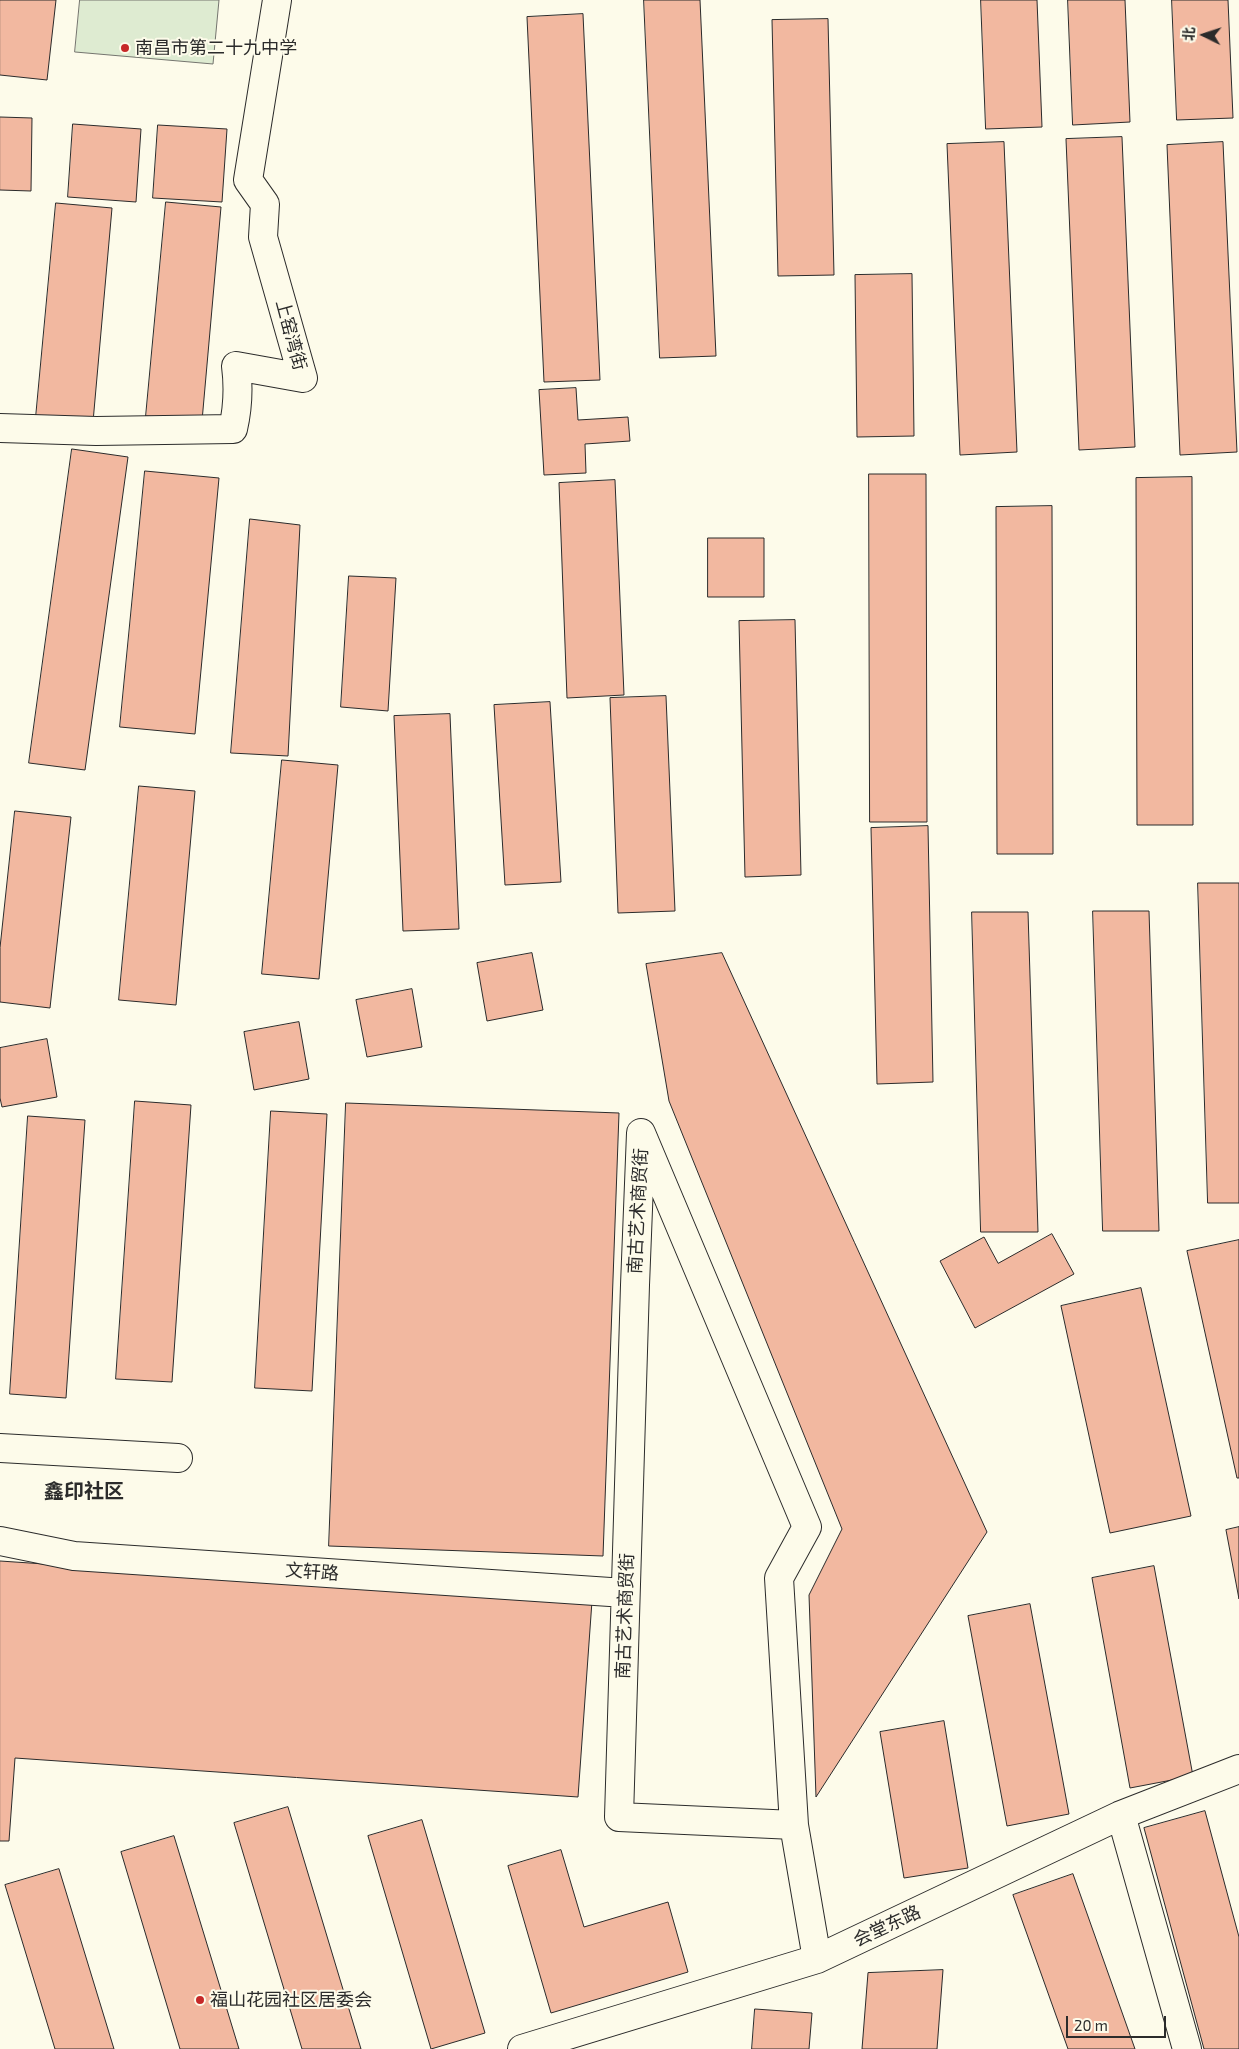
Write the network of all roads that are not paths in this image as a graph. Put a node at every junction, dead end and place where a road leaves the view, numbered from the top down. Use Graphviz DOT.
graph roads {
  1 [pos="277,0"];
  2 [pos="0,428"];
  3 [pos="0,1448"];
  4 [pos="178,1458"];
  5 [pos="0,1541"];
  6 [pos="626,1593"];
  7 [pos="1239,1769"];
  8 [pos="1121,1815"];
  9 [pos="794,1825"];
  10 [pos="817,1959"];
  11 [pos="522,2049"];
  12 [pos="1188,2049"];
  1 -- 2 [label="street, 上窑湾街"];
  3 -- 4 [label="street"];
  5 -- 6 [label="street, 文轩路"];
  6 -- 9 [label="street, 南古艺术商贸街"];
  6 -- 9 [label="street, 南古艺术商贸街"];
  7 -- 8 [label="street, 会堂东路"];
  8 -- 10 [label="street, 会堂东路"];
  8 -- 12 [label="street"];
  9 -- 10 [label="street, 南古艺术商贸街"];
  10 -- 11 [label="street, 会堂东路"];
}
